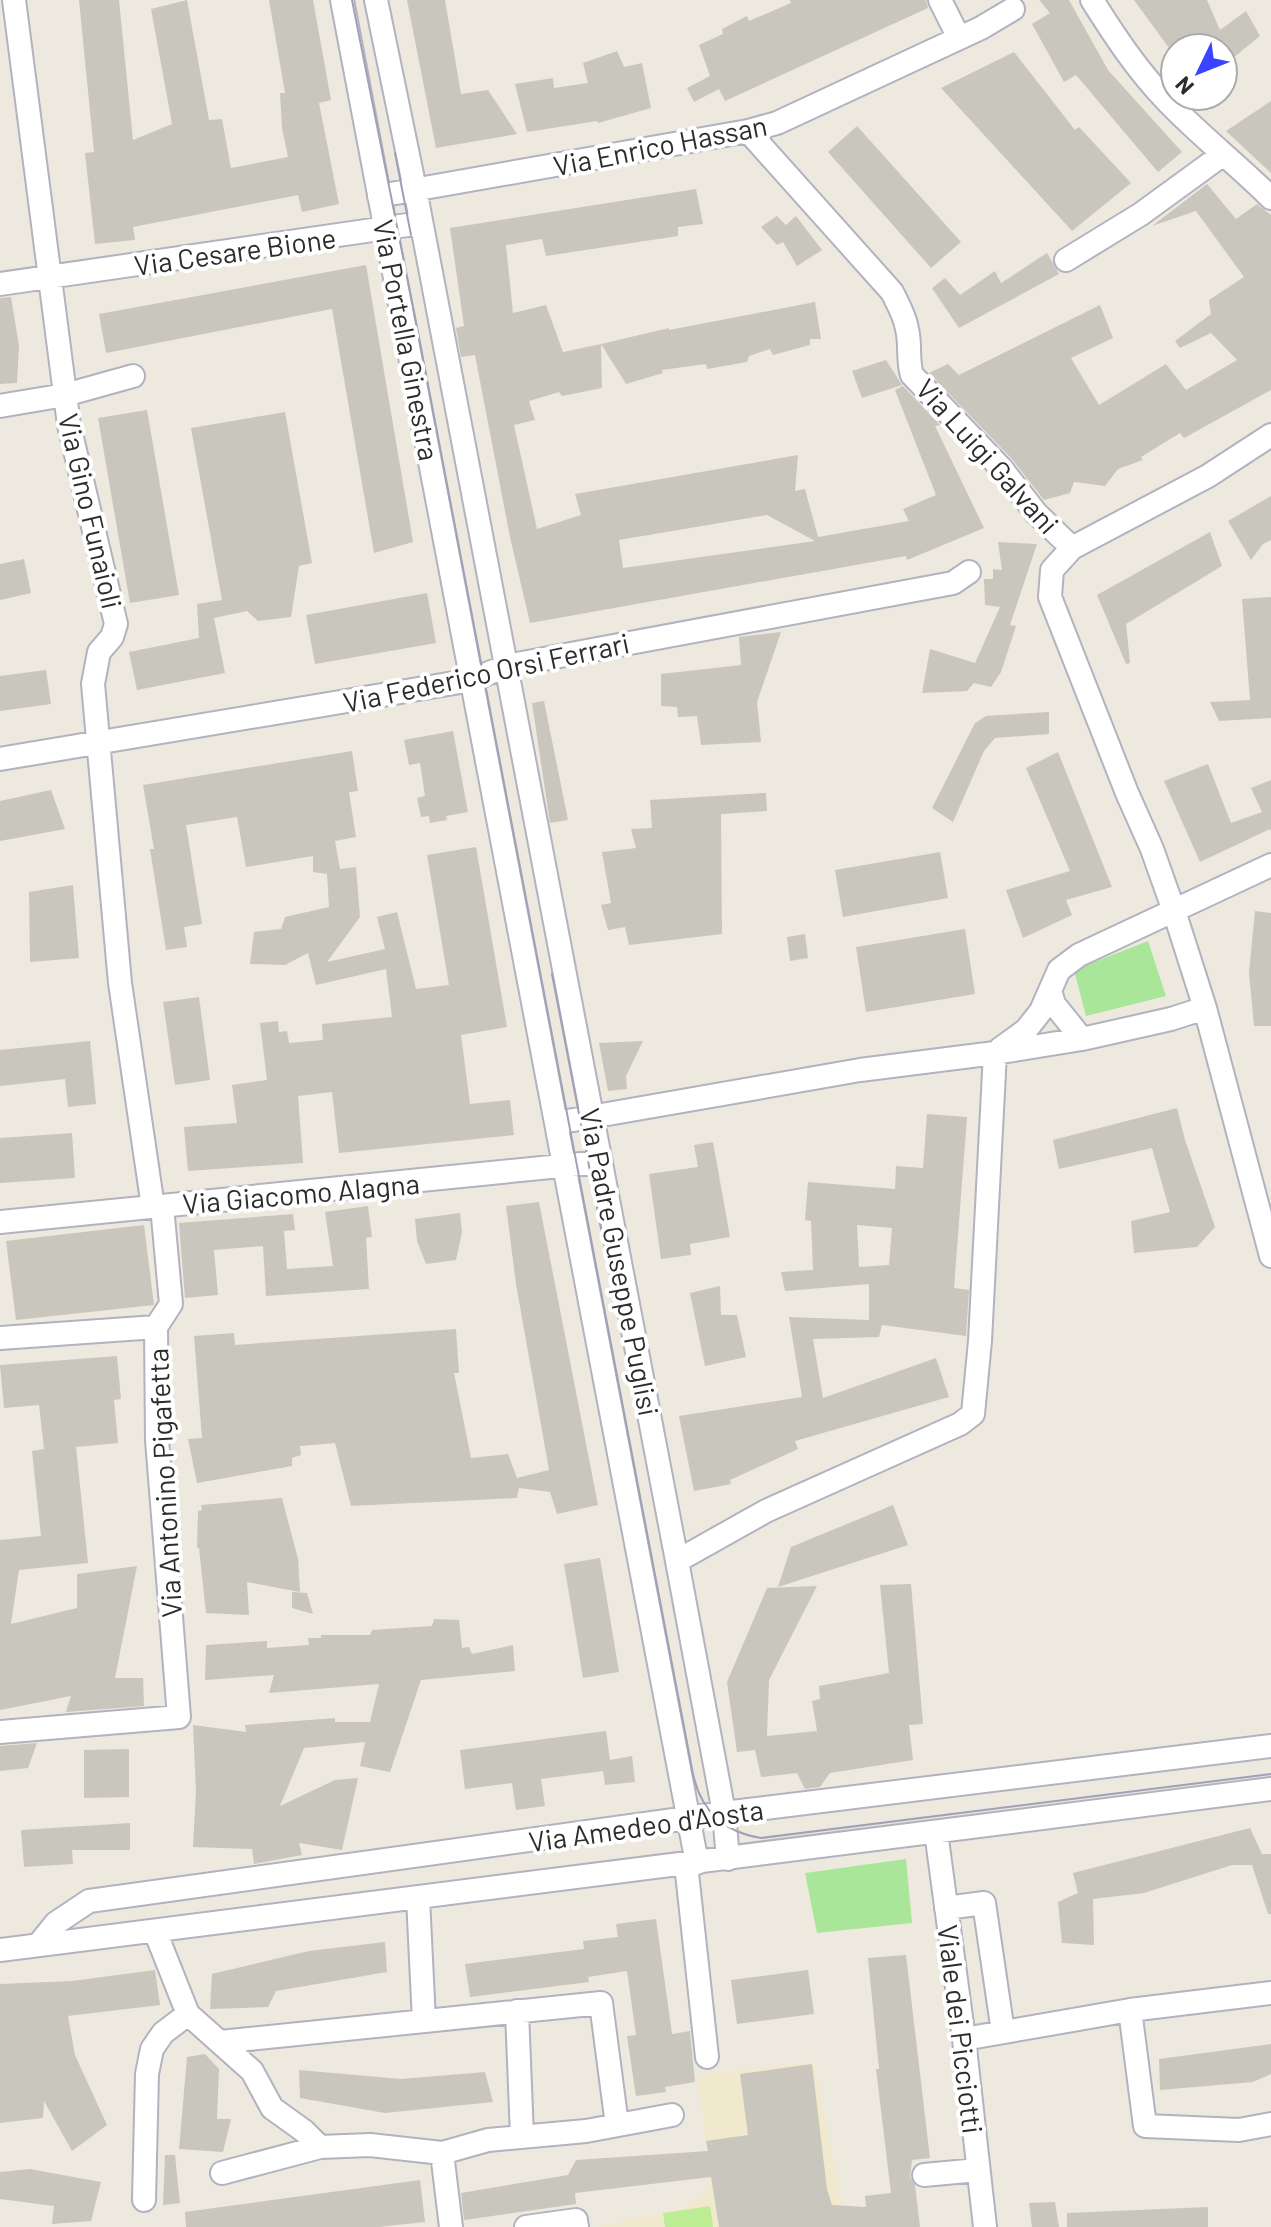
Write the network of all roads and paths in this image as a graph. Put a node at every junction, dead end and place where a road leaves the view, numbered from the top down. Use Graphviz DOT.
graph roads {
  1 [pos="14,0"];
  2 [pos="342,0"];
  3 [pos="376,0"];
  4 [pos="940,0"];
  5 [pos="1092,0"];
  6 [pos="1013,9"];
  7 [pos="958,36"];
  8 [pos="748,131"];
  9 [pos="1222,155"];
  10 [pos="415,189"];
  11 [pos="1269,193"];
  12 [pos="379,196"];
  13 [pos="421,223"];
  14 [pos="386,230"];
  15 [pos="1066,260"];
  16 [pos="49,278"];
  17 [pos="0,284"];
  18 [pos="133,376"];
  19 [pos="65,395"];
  20 [pos="0,406"];
  21 [pos="1271,435"];
  22 [pos="1072,548"];
  23 [pos="969,572"];
  24 [pos="506,666"];
  25 [pos="472,680"];
  26 [pos="99,743"];
  27 [pos="0,759"];
  28 [pos="1271,865"];
  29 [pos="1174,911"];
  30 [pos="1050,990"];
  31 [pos="1205,1008"];
  32 [pos="1082,1039"];
  33 [pos="995,1053"];
  34 [pos="593,1116"];
  35 [pos="556,1123"];
  36 [pos="601,1162"];
  37 [pos="565,1168"];
  38 [pos="157,1207"];
  39 [pos="0,1222"];
  40 [pos="1271,1256"];
  41 [pos="156,1327"];
  42 [pos="0,1337"];
  43 [pos="677,1561"];
  44 [pos="0,1732"];
  45 [pos="1271,1746"];
  46 [pos="1271,1789"];
  47 [pos="724,1813"];
  48 [pos="689,1819"];
  49 [pos="936,1832"];
  50 [pos="728,1859"];
  51 [pos="691,1863"];
  52 [pos="418,1898"];
  53 [pos="946,1908"];
  54 [pos="155,1931"];
  55 [pos="39,1944"];
  56 [pos="0,1950"];
  57 [pos="1271,1993"];
  58 [pos="1130,2010"];
  59 [pos="517,2011"];
  60 [pos="188,2014"];
  61 [pos="424,2021"];
  62 [pos="1003,2032"];
  63 [pos="964,2039"];
  64 [pos="220,2042"];
  65 [pos="707,2057"];
  66 [pos="672,2115"];
  67 [pos="1271,2124"];
  68 [pos="617,2125"];
  69 [pos="522,2137"];
  70 [pos="320,2147"];
  71 [pos="442,2153"];
  72 [pos="978,2170"];
  73 [pos="222,2173"];
  74 [pos="924,2175"];
  75 [pos="144,2200"];
  76 [pos="577,2224"];
  77 [pos="451,2227"];
  78 [pos="526,2227"];
  79 [pos="985,2227"];
  1 -- 16 [label="street, Via Gino Funaioli"];
  2 -- 12 [label="street, Via Portella Ginestra"];
  3 -- 10 [label="street, Via Portella Ginestra"];
  4 -- 7 [label="street"];
  5 -- 9 [label="street"];
  6 -- 7 [label="street, Via Enrico Hassan"];
  7 -- 8 [label="street, Via Enrico Hassan"];
  8 -- 10 [label="street, Via Enrico Hassan"];
  8 -- 22 [label="street, Via Luigi Galvani"];
  9 -- 11 [label="street"];
  9 -- 15 [label="street"];
  10 -- 12 [label="street, Via Enrico Hassan"];
  10 -- 13 [label="street, Via Portella Ginestra"];
  12 -- 14 [label="street, Via Portella Ginestra"];
  13 -- 14 [label="street, Via Cesare Bione"];
  13 -- 24 [label="street, Via Portella Ginestra"];
  14 -- 16 [label="street, Via Cesare Bione"];
  14 -- 25 [label="street, Via Portella Ginestra"];
  16 -- 17 [label="street, Via Cesare Bione"];
  16 -- 19 [label="street, Via Gino Funaioli"];
  18 -- 19 [label="street"];
  19 -- 20 [label="street"];
  19 -- 26 [label="street, Via Gino Funaioli"];
  21 -- 22 [label="street"];
  22 -- 29 [label="street"];
  23 -- 24 [label="street, Via Federico Orsi Ferrari"];
  24 -- 25 [label="street, Via Federico Orsi Ferrari"];
  24 -- 34 [label="street, Via Padre Guseppe Puglisi"];
  25 -- 26 [label="street, Via Federico Orsi Ferrari"];
  25 -- 35 [label="street, Via Padre Guseppe Puglisi"];
  26 -- 27 [label="street, Via Federico Orsi Ferrari"];
  26 -- 38 [label="street, Via Gino Funaioli"];
  28 -- 29 [label="street"];
  29 -- 30 [label="street"];
  29 -- 31 [label="street"];
  30 -- 32 [label="street"];
  30 -- 33 [label="street"];
  31 -- 32 [label="street"];
  31 -- 40 [label="street"];
  32 -- 33 [label="street"];
  33 -- 34 [label="street"];
  33 -- 43 [label="street"];
  34 -- 35 [label="street"];
  34 -- 36 [label="street, Via Padre Guseppe Puglisi"];
  35 -- 37 [label="street, Via Padre Guseppe Puglisi"];
  36 -- 37 [label="street, Via Giacomo Alagna"];
  36 -- 43 [label="street, Via Padre Guseppe Puglisi"];
  37 -- 38 [label="street, Via Giacomo Alagna"];
  37 -- 48 [label="street, Via Padre Guseppe Puglisi"];
  38 -- 39 [label="street, Via Giacomo Alagna"];
  38 -- 41 [label="street, Via Antonino Pigafetta"];
  41 -- 42 [label="street"];
  41 -- 44 [label="street, Via Antonino Pigafetta"];
  43 -- 47 [label="street, Via Padre Guseppe Puglisi"];
  45 -- 47 [label="street, Via Amedeo d'Aosta"];
  46 -- 49 [label="street, Via Amedeo d'Aosta"];
  47 -- 48 [label="street, Via Amedeo d'Aosta"];
  47 -- 50 [label="street, Via Padre Guseppe Puglisi"];
  48 -- 51 [label="street, Via Padre Guseppe Puglisi"];
  48 -- 55 [label="street, Via Amedeo d'Aosta"];
  49 -- 50 [label="street, Via Amedeo d'Aosta"];
  49 -- 53 [label="street, Viale dei Picciotti"];
  50 -- 51 [label="street, Via Amedeo d'Aosta"];
  51 -- 52 [label="street, Via Amedeo d'Aosta"];
  51 -- 65 [label="street, Via Padre Guseppe Puglisi"];
  52 -- 54 [label="street, Via Amedeo d'Aosta"];
  52 -- 61 [label="street"];
  53 -- 62 [label="street"];
  53 -- 63 [label="street, Viale dei Picciotti"];
  54 -- 55 [label="street, Via Amedeo d'Aosta"];
  54 -- 60 [label="street"];
  55 -- 56 [label="street, Via Amedeo d'Aosta"];
  57 -- 58 [label="street"];
  58 -- 62 [label="street"];
  58 -- 67 [label="street"];
  59 -- 61 [label="street"];
  59 -- 68 [label="street"];
  59 -- 69 [label="street"];
  60 -- 64 [label="street"];
  60 -- 75 [label="street"];
  61 -- 64 [label="street"];
  62 -- 63 [label="street"];
  63 -- 72 [label="street, Viale dei Picciotti"];
  64 -- 70 [label="street"];
  66 -- 68 [label="street"];
  68 -- 69 [label="street"];
  69 -- 71 [label="street"];
  70 -- 71 [label="street"];
  70 -- 73 [label="street"];
  71 -- 77 [label="street"];
  72 -- 74 [label="street"];
  72 -- 79 [label="street, Viale dei Picciotti"];
  76 -- 78 [label="street"];
}
